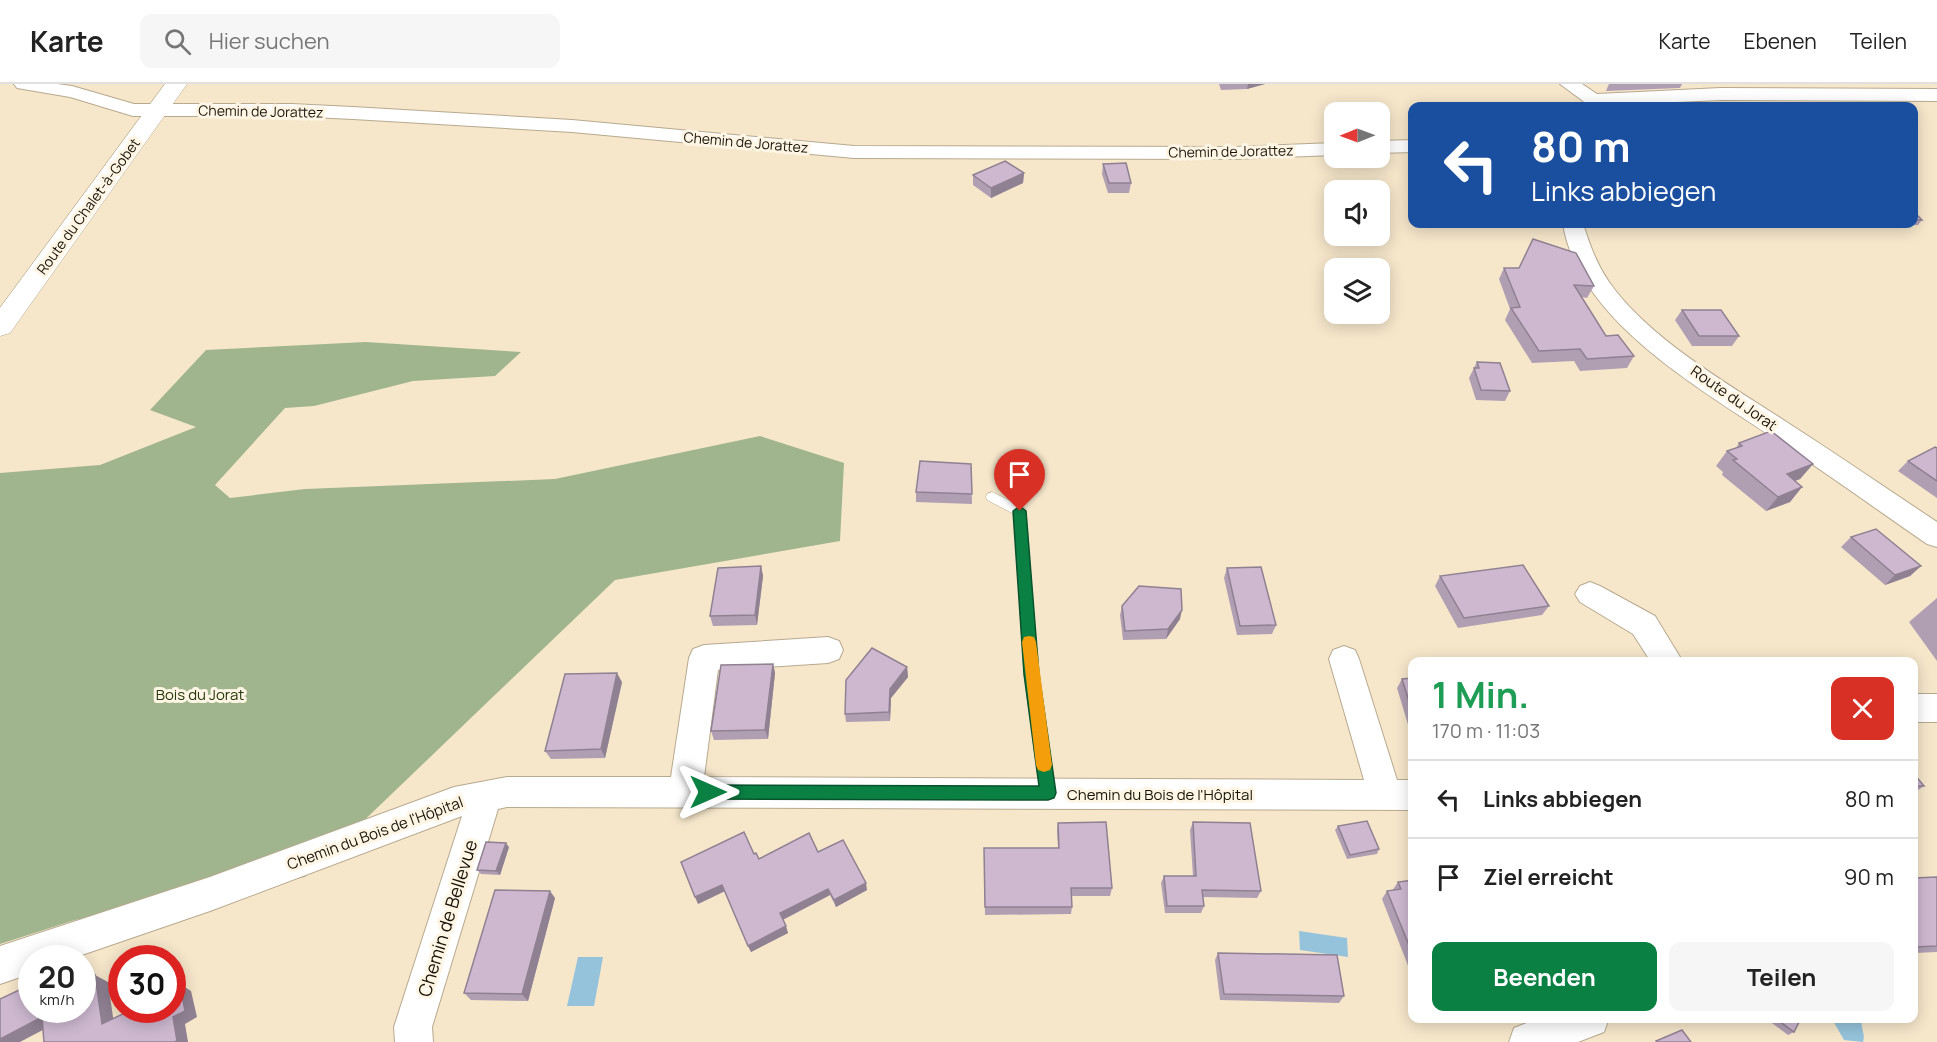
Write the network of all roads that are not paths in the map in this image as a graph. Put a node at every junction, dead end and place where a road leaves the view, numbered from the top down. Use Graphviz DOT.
graph roads {
  1 [pos="23,84"];
  2 [pos="176,84"];
  3 [pos="1569,84"];
  4 [pos="1937,95"];
  5 [pos="1593,102"];
  6 [pos="1608,102"];
  7 [pos="157,110"];
  8 [pos="1408,146"];
  9 [pos="1390,147"];
  10 [pos="1324,149"];
  11 [pos="1574,228"];
  12 [pos="0,327"];
  13 [pos="992,497"];
  14 [pos="1937,536"];
  15 [pos="1590,594"];
  16 [pos="828,650"];
  17 [pos="1665,657"];
  18 [pos="1344,659"];
  19 [pos="1918,708"];
  20 [pos="1937,708"];
  21 [pos="685,792"];
  22 [pos="1048,793"];
  23 [pos="485,795"];
  24 [pos="1399,795"];
  25 [pos="0,965"];
  26 [pos="1577,1023"];
  27 [pos="414,1042"];
  28 [pos="1527,1042"];
  1 -- 7 [label="street, Chemin de Jorattez"];
  2 -- 7 [label="main road, Route du Chalet-à-Gobet"];
  3 -- 5 [label="street"];
  4 -- 6 [label="street"];
  7 -- 10 [label="street, Chemin de Jorattez"];
  7 -- 12 [label="main road, Route du Chalet-à-Gobet"];
  8 -- 9 [label="street"];
  11 -- 14 [label="street, Route du Jorat"];
  13 -- 22 [label="lane"];
  15 -- 17 [label="street"];
  16 -- 21 [label="street"];
  18 -- 24 [label="street"];
  19 -- 20 [label="street"];
  21 -- 22 [label="street, Chemin du Bois de l'Hôpital"];
  21 -- 23 [label="street, Chemin du Bois de l'Hôpital"];
  22 -- 24 [label="street, Chemin du Bois de l'Hôpital"];
  23 -- 25 [label="street, Chemin du Bois de l'Hôpital"];
  23 -- 27 [label="street, Chemin de Bellevue"];
  26 -- 28 [label="street"];
}
